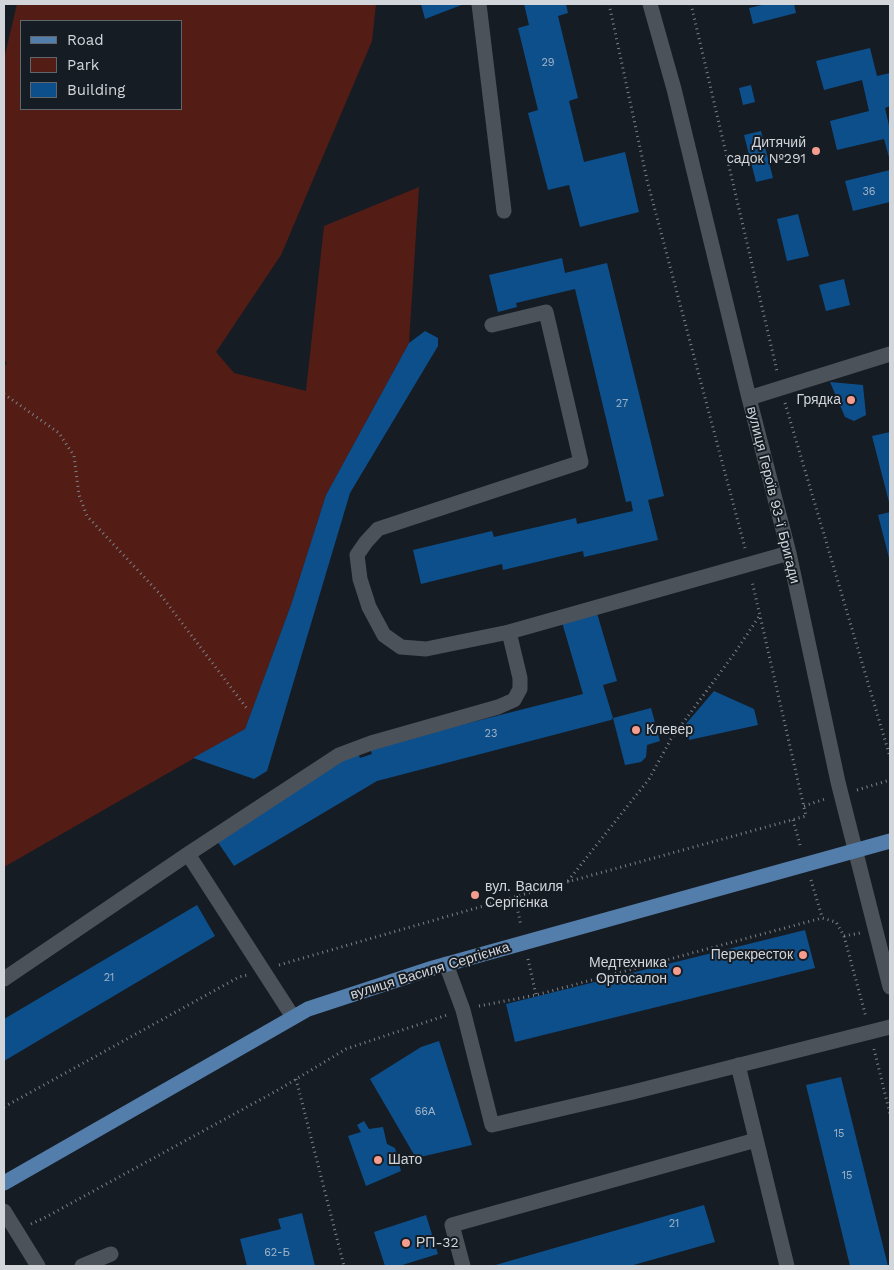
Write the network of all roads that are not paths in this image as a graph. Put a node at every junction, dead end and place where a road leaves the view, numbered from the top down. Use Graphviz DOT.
graph roads {
  1 [pos="479,4"];
  2 [pos="650,4"];
  3 [pos="504,211"];
  4 [pos="492,325"];
  5 [pos="890,354"];
  6 [pos="749,398"];
  7 [pos="789,553"];
  8 [pos="509,632"];
  9 [pos="890,841"];
  10 [pos="856,850"];
  11 [pos="188,854"];
  12 [pos="446,964"];
  13 [pos="4,979"];
  14 [pos="890,987"];
  15 [pos="293,1017"];
  16 [pos="890,1027"];
  17 [pos="738,1065"];
  18 [pos="756,1140"];
  19 [pos="4,1183"];
  20 [pos="4,1210"];
  21 [pos="111,1254"];
  22 [pos="38,1266"];
  23 [pos="82,1266"];
  24 [pos="463,1266"];
  25 [pos="787,1266"];
  1 -- 3 [label="street"];
  2 -- 6 [label="street, вулиця Героїв 93-ї Бригади"];
  4 -- 8 [label="street"];
  5 -- 6 [label="street"];
  6 -- 7 [label="street, вулиця Героїв 93-ї Бригади"];
  7 -- 8 [label="street"];
  7 -- 10 [label="street, вулиця Героїв 93-ї Бригади"];
  8 -- 11 [label="street"];
  9 -- 10 [label="main road, вулиця Василя Сергієнка"];
  10 -- 12 [label="main road, вулиця Василя Сергієнка"];
  10 -- 14 [label="street, вулиця Героїв 93-ї Бригади"];
  11 -- 13 [label="street"];
  11 -- 15 [label="street"];
  12 -- 15 [label="main road, вулиця Василя Сергієнка"];
  12 -- 17 [label="street"];
  15 -- 19 [label="main road, вулиця Василя Сергієнка"];
  16 -- 17 [label="street"];
  17 -- 18 [label="street"];
  18 -- 24 [label="street"];
  18 -- 25 [label="street"];
  20 -- 22 [label="street"];
  21 -- 23 [label="street"];
}
